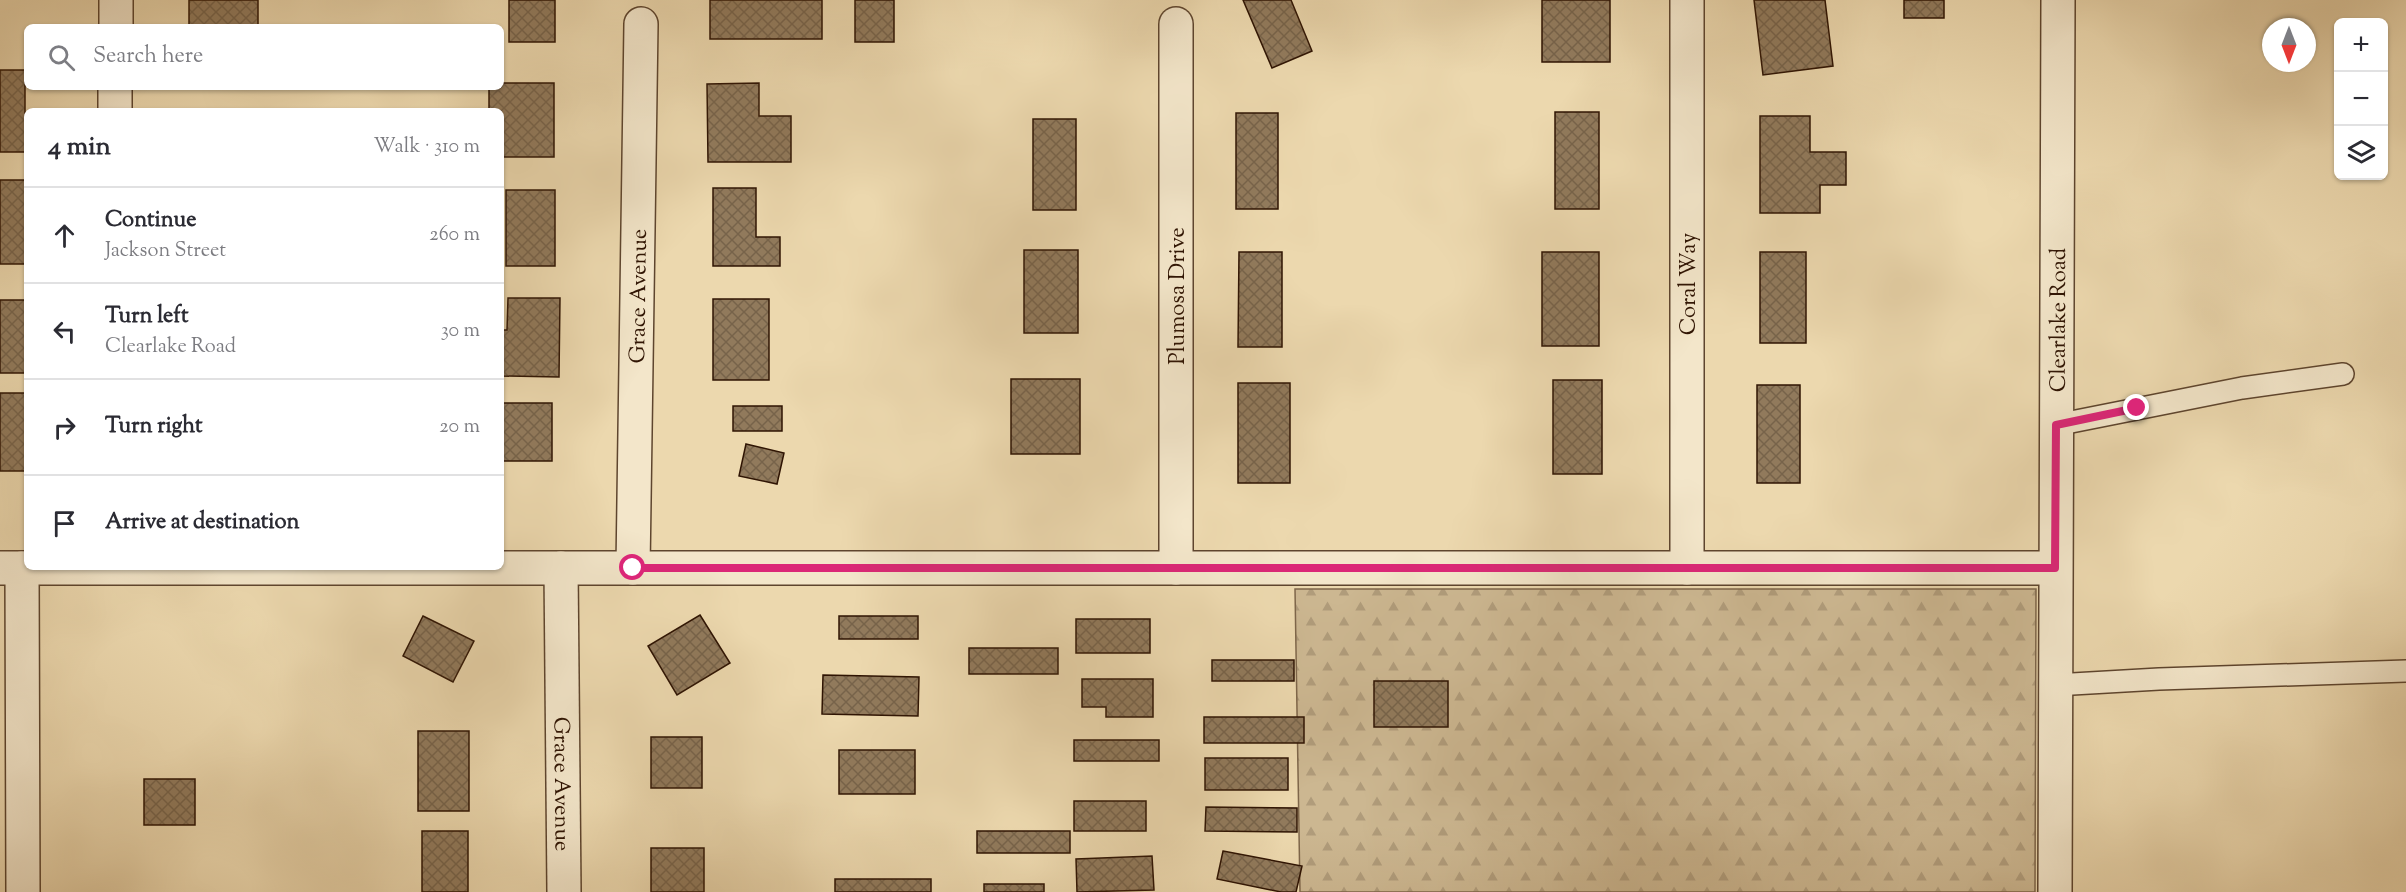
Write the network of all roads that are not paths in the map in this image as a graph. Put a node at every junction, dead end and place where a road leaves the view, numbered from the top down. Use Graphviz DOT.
graph roads {
  1 [pos="116,0"];
  2 [pos="1687,0"];
  3 [pos="2058,0"];
  4 [pos="116,24"];
  5 [pos="641,24"];
  6 [pos="1176,24"];
  7 [pos="116,90"];
  8 [pos="115,108"];
  9 [pos="2343,374"];
  10 [pos="2056,425"];
  11 [pos="11,568"];
  12 [pos="504,568"];
  13 [pos="561,568"];
  14 [pos="633,568"];
  15 [pos="1176,568"];
  16 [pos="1687,568"];
  17 [pos="2055,568"];
  18 [pos="2406,670"];
  19 [pos="2055,685"];
  20 [pos="23,892"];
  21 [pos="564,892"];
  22 [pos="2055,892"];
  1 -- 4 [label="street"];
  2 -- 16 [label="street, Coral Way"];
  3 -- 10 [label="street, Clearlake Road"];
  5 -- 14 [label="street, Grace Avenue"];
  6 -- 15 [label="street, Plumosa Drive"];
  7 -- 8 [label="street"];
  9 -- 10 [label="lane"];
  10 -- 17 [label="street, Clearlake Road"];
  11 -- 20 [label="street"];
  12 -- 13 [label="street"];
  13 -- 14 [label="street"];
  13 -- 21 [label="street, Grace Avenue"];
  14 -- 15 [label="street"];
  15 -- 16 [label="street"];
  16 -- 17 [label="street"];
  17 -- 19 [label="street, Clearlake Road"];
  18 -- 19 [label="lane"];
  19 -- 22 [label="street, Clearlake Road"];
}
